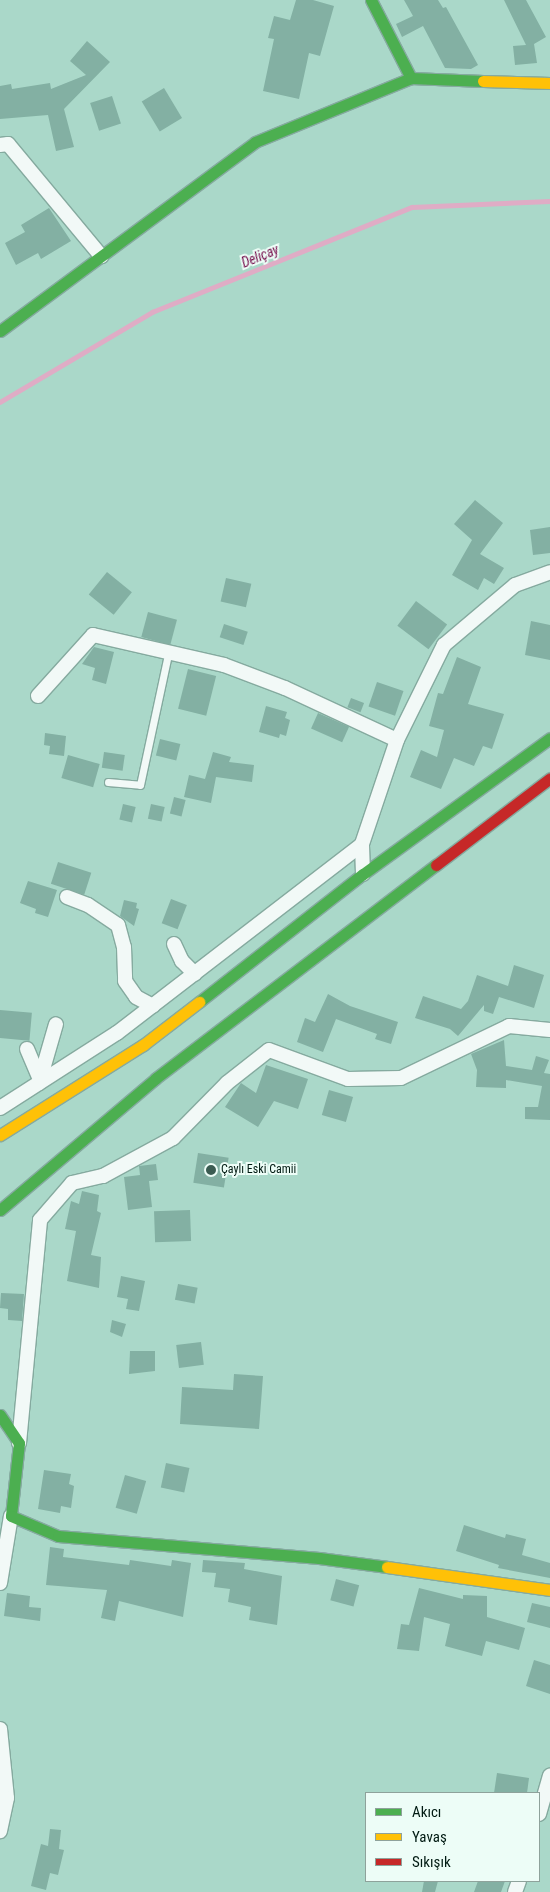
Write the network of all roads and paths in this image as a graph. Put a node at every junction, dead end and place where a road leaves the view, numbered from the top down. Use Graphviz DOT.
graph roads {
  1 [pos="371,0"];
  2 [pos="411,78"];
  3 [pos="550,83"];
  4 [pos="0,145"];
  5 [pos="101,256"];
  6 [pos="0,332"];
  7 [pos="550,572"];
  8 [pos="169,650"];
  9 [pos="38,696"];
  10 [pos="550,738"];
  11 [pos="396,740"];
  12 [pos="550,778"];
  13 [pos="108,782"];
  14 [pos="362,844"];
  15 [pos="363,874"];
  16 [pos="67,897"];
  17 [pos="174,944"];
  18 [pos="194,974"];
  19 [pos="154,1006"];
  20 [pos="56,1024"];
  21 [pos="550,1030"];
  22 [pos="27,1049"];
  23 [pos="39,1080"];
  24 [pos="0,1108"];
  25 [pos="0,1135"];
  26 [pos="0,1210"];
  27 [pos="0,1415"];
  28 [pos="19,1443"];
  29 [pos="11,1516"];
  30 [pos="0,1583"];
  31 [pos="550,1590"];
  32 [pos="0,1729"];
  33 [pos="550,1776"];
  34 [pos="540,1811"];
  35 [pos="0,1831"];
  1 -- 2 [label="main road"];
  2 -- 3 [label="main road"];
  2 -- 5 [label="main road"];
  4 -- 5 [label="street"];
  5 -- 6 [label="main road"];
  7 -- 11 [label="street"];
  8 -- 9 [label="street"];
  8 -- 11 [label="street"];
  8 -- 13 [label="lane"];
  10 -- 15 [label="main road"];
  11 -- 14 [label="street"];
  12 -- 26 [label="main road"];
  14 -- 15 [label="street"];
  14 -- 18 [label="street"];
  15 -- 25 [label="main road"];
  16 -- 19 [label="street"];
  17 -- 18 [label="street"];
  18 -- 19 [label="street"];
  19 -- 23 [label="street"];
  20 -- 23 [label="street"];
  21 -- 28 [label="street"];
  22 -- 23 [label="street"];
  23 -- 24 [label="street"];
  27 -- 28 [label="main road"];
  28 -- 29 [label="main road"];
  29 -- 30 [label="street"];
  29 -- 31 [label="main road"];
  32 -- 35 [label="street"];
  33 -- 34 [label="street"];
}
